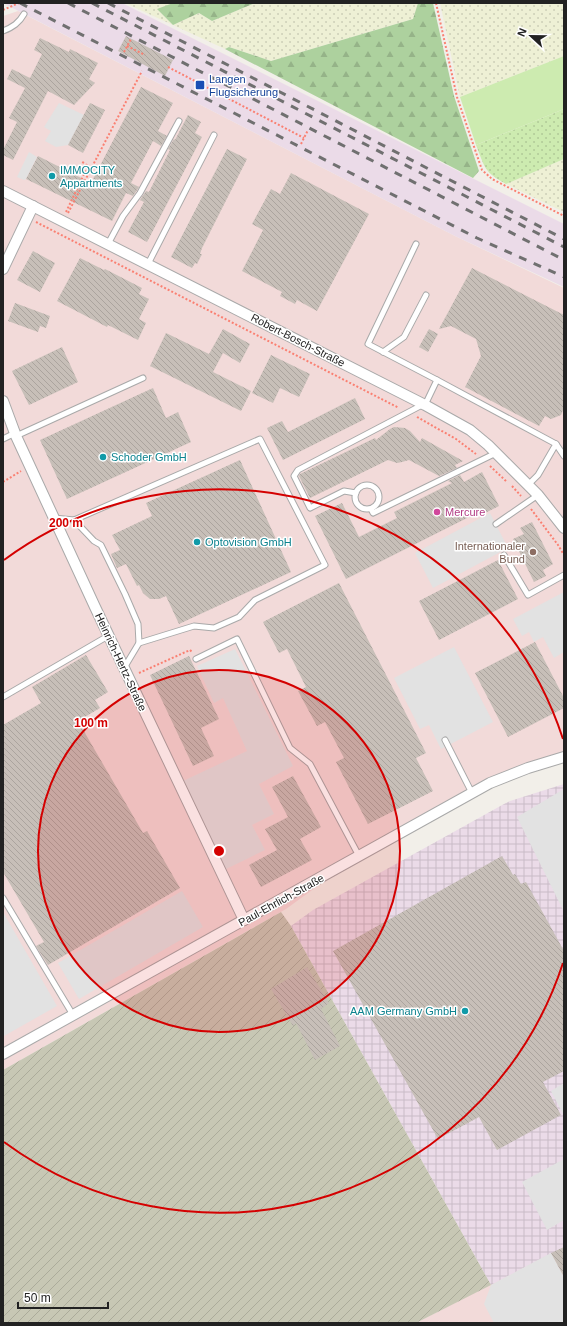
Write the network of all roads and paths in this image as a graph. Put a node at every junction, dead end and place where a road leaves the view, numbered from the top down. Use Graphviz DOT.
graph roads {
  1 [pos="19,3"];
  2 [pos="436,3"];
  3 [pos="3,10"];
  4 [pos="24,14"];
  5 [pos="3,31"];
  6 [pos="131,39"];
  7 [pos="127,46"];
  8 [pos="124,52"];
  9 [pos="145,55"];
  10 [pos="168,67"];
  11 [pos="142,71"];
  12 [pos="179,121"];
  13 [pos="308,130"];
  14 [pos="214,135"];
  15 [pos="304,138"];
  16 [pos="301,144"];
  17 [pos="81,161"];
  18 [pos="3,191"];
  19 [pos="75,201"];
  20 [pos="34,206"];
  21 [pos="564,216"];
  22 [pos="28,218"];
  23 [pos="62,220"];
  24 [pos="108,244"];
  25 [pos="416,244"];
  26 [pos="148,264"];
  27 [pos="3,270"];
  28 [pos="426,295"];
  29 [pos="383,352"];
  30 [pos="143,378"];
  31 [pos="437,380"];
  32 [pos="3,401"];
  33 [pos="424,404"];
  34 [pos="408,412"];
  35 [pos="16,434"];
  36 [pos="3,439"];
  37 [pos="556,444"];
  38 [pos="564,444"];
  39 [pos="496,453"];
  40 [pos="564,456"];
  41 [pos="483,459"];
  42 [pos="10,478"];
  43 [pos="3,482"];
  44 [pos="528,485"];
  45 [pos="356,493"];
  46 [pos="538,495"];
  47 [pos="527,503"];
  48 [pos="371,508"];
  49 [pos="54,518"];
  50 [pos="74,520"];
  51 [pos="496,524"];
  52 [pos="564,528"];
  53 [pos="504,555"];
  54 [pos="564,555"];
  55 [pos="564,575"];
  56 [pos="108,636"];
  57 [pos="139,643"];
  58 [pos="196,659"];
  59 [pos="124,669"];
  60 [pos="128,678"];
  61 [pos="3,698"];
  62 [pos="445,740"];
  63 [pos="564,758"];
  64 [pos="472,793"];
  65 [pos="359,856"];
  66 [pos="3,898"];
  67 [pos="244,920"];
  68 [pos="73,1016"];
  69 [pos="3,1054"];
  1 -- 3 [label="path"];
  2 -- 21 [label="path"];
  4 -- 5 [label="lane"];
  6 -- 7 [label="path"];
  7 -- 8 [label="path"];
  7 -- 9 [label="path"];
  10 -- 15 [label="path"];
  11 -- 19 [label="path"];
  12 -- 24 [label="lane"];
  13 -- 15 [label="path"];
  14 -- 26 [label="lane"];
  15 -- 16 [label="path"];
  17 -- 23 [label="path"];
  18 -- 20 [label="street, Robert-Bosch-Straße"];
  20 -- 22 [label="street"];
  20 -- 23 [label="street, Robert-Bosch-Straße"];
  22 -- 27 [label="street"];
  22 -- 34 [label="path"];
  23 -- 24 [label="street, Robert-Bosch-Straße"];
  24 -- 26 [label="street, Robert-Bosch-Straße"];
  25 -- 29 [label="lane"];
  26 -- 33 [label="street, Robert-Bosch-Straße"];
  28 -- 29 [label="lane"];
  29 -- 31 [label="lane"];
  30 -- 35 [label="lane"];
  31 -- 33 [label="lane"];
  31 -- 37 [label="lane"];
  32 -- 35 [label="street, Heinrich-Hertz-Straße"];
  33 -- 34 [label="lane"];
  33 -- 39 [label="street, Robert-Bosch-Straße"];
  34 -- 41 [label="path"];
  34 -- 45 [label="lane"];
  35 -- 36 [label="lane"];
  35 -- 49 [label="street, Heinrich-Hertz-Straße"];
  37 -- 38 [label="lane"];
  37 -- 40 [label="lane"];
  37 -- 44 [label="lane"];
  39 -- 41 [label="lane"];
  39 -- 44 [label="street, Robert-Bosch-Straße"];
  41 -- 47 [label="path"];
  41 -- 48 [label="lane"];
  42 -- 43 [label="path"];
  44 -- 46 [label="street, Robert-Bosch-Straße"];
  45 -- 48 [label="lane"];
  45 -- 48 [label="lane"];
  46 -- 47 [label="lane"];
  46 -- 52 [label="street, Robert-Bosch-Straße"];
  47 -- 51 [label="lane"];
  47 -- 54 [label="path"];
  49 -- 50 [label="lane"];
  49 -- 56 [label="street, Heinrich-Hertz-Straße"];
  50 -- 57 [label="lane"];
  50 -- 57 [label="lane"];
  53 -- 55 [label="lane"];
  56 -- 59 [label="street, Heinrich-Hertz-Straße"];
  56 -- 61 [label="lane"];
  57 -- 59 [label="lane"];
  58 -- 60 [label="path"];
  58 -- 65 [label="lane"];
  59 -- 60 [label="street, Heinrich-Hertz-Straße"];
  60 -- 67 [label="street, Heinrich-Hertz-Straße"];
  62 -- 64 [label="lane"];
  63 -- 64 [label="street, Paul-Ehrlich-Straße"];
  64 -- 65 [label="street, Paul-Ehrlich-Straße"];
  65 -- 67 [label="street, Paul-Ehrlich-Straße"];
  66 -- 68 [label="lane"];
  67 -- 68 [label="street, Paul-Ehrlich-Straße"];
  68 -- 69 [label="street, Paul-Ehrlich-Straße"];
}
